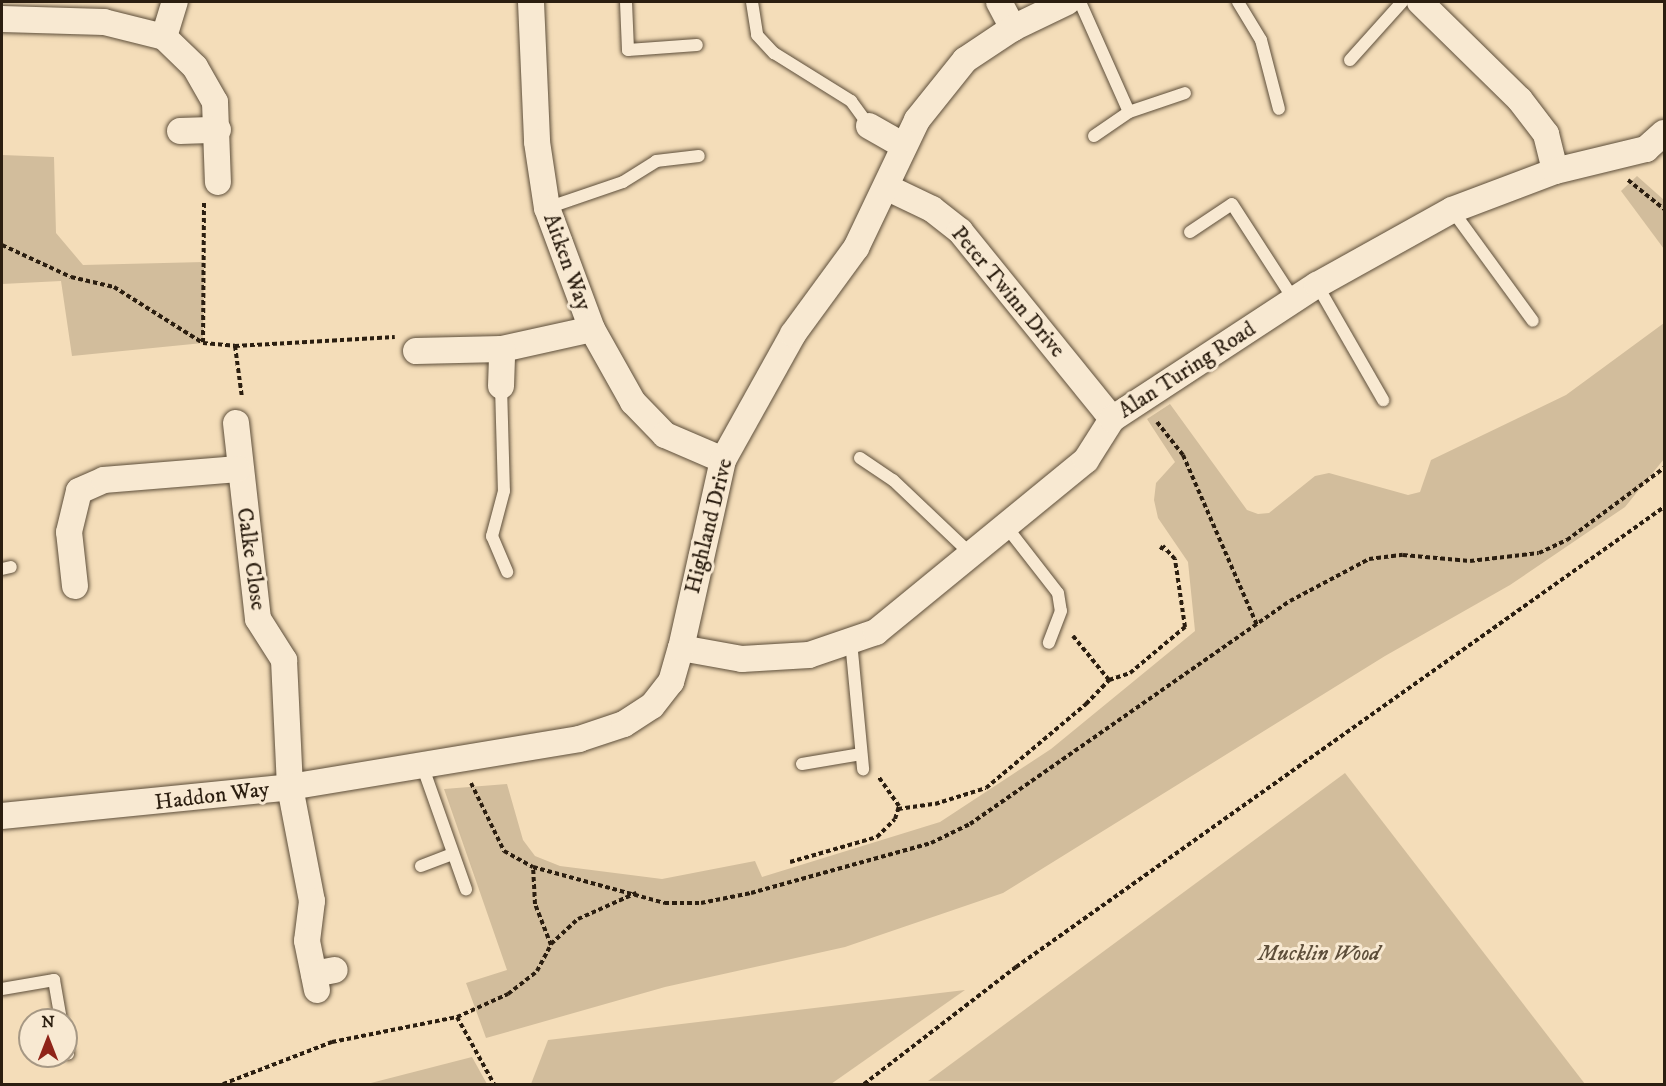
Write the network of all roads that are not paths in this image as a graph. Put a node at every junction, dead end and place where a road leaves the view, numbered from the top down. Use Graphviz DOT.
graph roads {
  1 [pos="175,2"];
  2 [pos="531,2"];
  3 [pos="626,2"];
  4 [pos="752,2"];
  5 [pos="999,2"];
  6 [pos="1067,2"];
  7 [pos="1080,2"];
  8 [pos="1238,2"];
  9 [pos="1402,2"];
  10 [pos="1420,2"];
  11 [pos="2,19"];
  12 [pos="1013,28"];
  13 [pos="164,38"];
  14 [pos="697,45"];
  15 [pos="1350,60"];
  16 [pos="1185,93"];
  17 [pos="1279,109"];
  18 [pos="1129,112"];
  19 [pos="868,126"];
  20 [pos="218,130"];
  21 [pos="180,131"];
  22 [pos="1665,133"];
  23 [pos="1094,136"];
  24 [pos="904,146"];
  25 [pos="699,156"];
  26 [pos="1555,171"];
  27 [pos="218,182"];
  28 [pos="886,187"];
  29 [pos="546,208"];
  30 [pos="1452,210"];
  31 [pos="1190,232"];
  32 [pos="1317,285"];
  33 [pos="1294,300"];
  34 [pos="1533,321"];
  35 [pos="592,329"];
  36 [pos="502,349"];
  37 [pos="416,351"];
  38 [pos="501,386"];
  39 [pos="1383,400"];
  40 [pos="1112,419"];
  41 [pos="236,423"];
  42 [pos="860,458"];
  43 [pos="723,460"];
  44 [pos="238,469"];
  45 [pos="1005,525"];
  46 [pos="972,555"];
  47 [pos="507,572"];
  48 [pos="75,586"];
  49 [pos="851,641"];
  50 [pos="1049,643"];
  51 [pos="681,648"];
  52 [pos="802,764"];
  53 [pos="422,765"];
  54 [pos="291,787"];
  55 [pos="2,816"];
  56 [pos="453,854"];
  57 [pos="421,866"];
  58 [pos="466,889"];
  59 [pos="322,978"];
  60 [pos="2,989"];
  61 [pos="59,1008"];
  1 -- 13 [label="street"];
  2 -- 29 [label="street, Aitken Way"];
  3 -- 14 [label="lane"];
  4 -- 19 [label="lane"];
  5 -- 12 [label="street"];
  6 -- 12 [label="street, Highland Drive"];
  7 -- 18 [label="lane"];
  8 -- 17 [label="lane"];
  9 -- 15 [label="lane"];
  10 -- 26 [label="street"];
  11 -- 13 [label="street"];
  12 -- 24 [label="street, Highland Drive"];
  13 -- 20 [label="street"];
  16 -- 18 [label="lane"];
  18 -- 23 [label="lane"];
  19 -- 24 [label="street"];
  20 -- 21 [label="street"];
  20 -- 27 [label="street"];
  22 -- 26 [label="street, Alan Turing Road"];
  24 -- 28 [label="street, Highland Drive"];
  25 -- 29 [label="lane"];
  26 -- 30 [label="street, Alan Turing Road"];
  28 -- 40 [label="street, Peter Twinn Drive"];
  28 -- 43 [label="street, Highland Drive"];
  29 -- 35 [label="street, Aitken Way"];
  30 -- 32 [label="street, Alan Turing Road"];
  30 -- 34 [label="lane"];
  31 -- 33 [label="lane"];
  32 -- 33 [label="street, Alan Turing Road"];
  32 -- 39 [label="lane"];
  33 -- 40 [label="street, Alan Turing Road"];
  35 -- 36 [label="street"];
  35 -- 43 [label="street, Aitken Way"];
  36 -- 37 [label="street"];
  36 -- 38 [label="street"];
  38 -- 47 [label="lane"];
  40 -- 45 [label="street, Alan Turing Road"];
  41 -- 44 [label="street, Calke Close"];
  42 -- 46 [label="lane"];
  43 -- 51 [label="street, Highland Drive"];
  44 -- 48 [label="street"];
  44 -- 54 [label="street, Calke Close"];
  45 -- 46 [label="street, Alan Turing Road"];
  45 -- 50 [label="lane"];
  46 -- 49 [label="street, Alan Turing Road"];
  49 -- 51 [label="street, Alan Turing Road"];
  49 -- 52 [label="lane"];
  51 -- 53 [label="street, Highland Drive"];
  53 -- 54 [label="street, Haddon Way"];
  53 -- 56 [label="lane"];
  54 -- 55 [label="street, Haddon Way"];
  54 -- 59 [label="street, Calke Close"];
  56 -- 57 [label="lane"];
  56 -- 58 [label="lane"];
  60 -- 61 [label="lane"];
}
